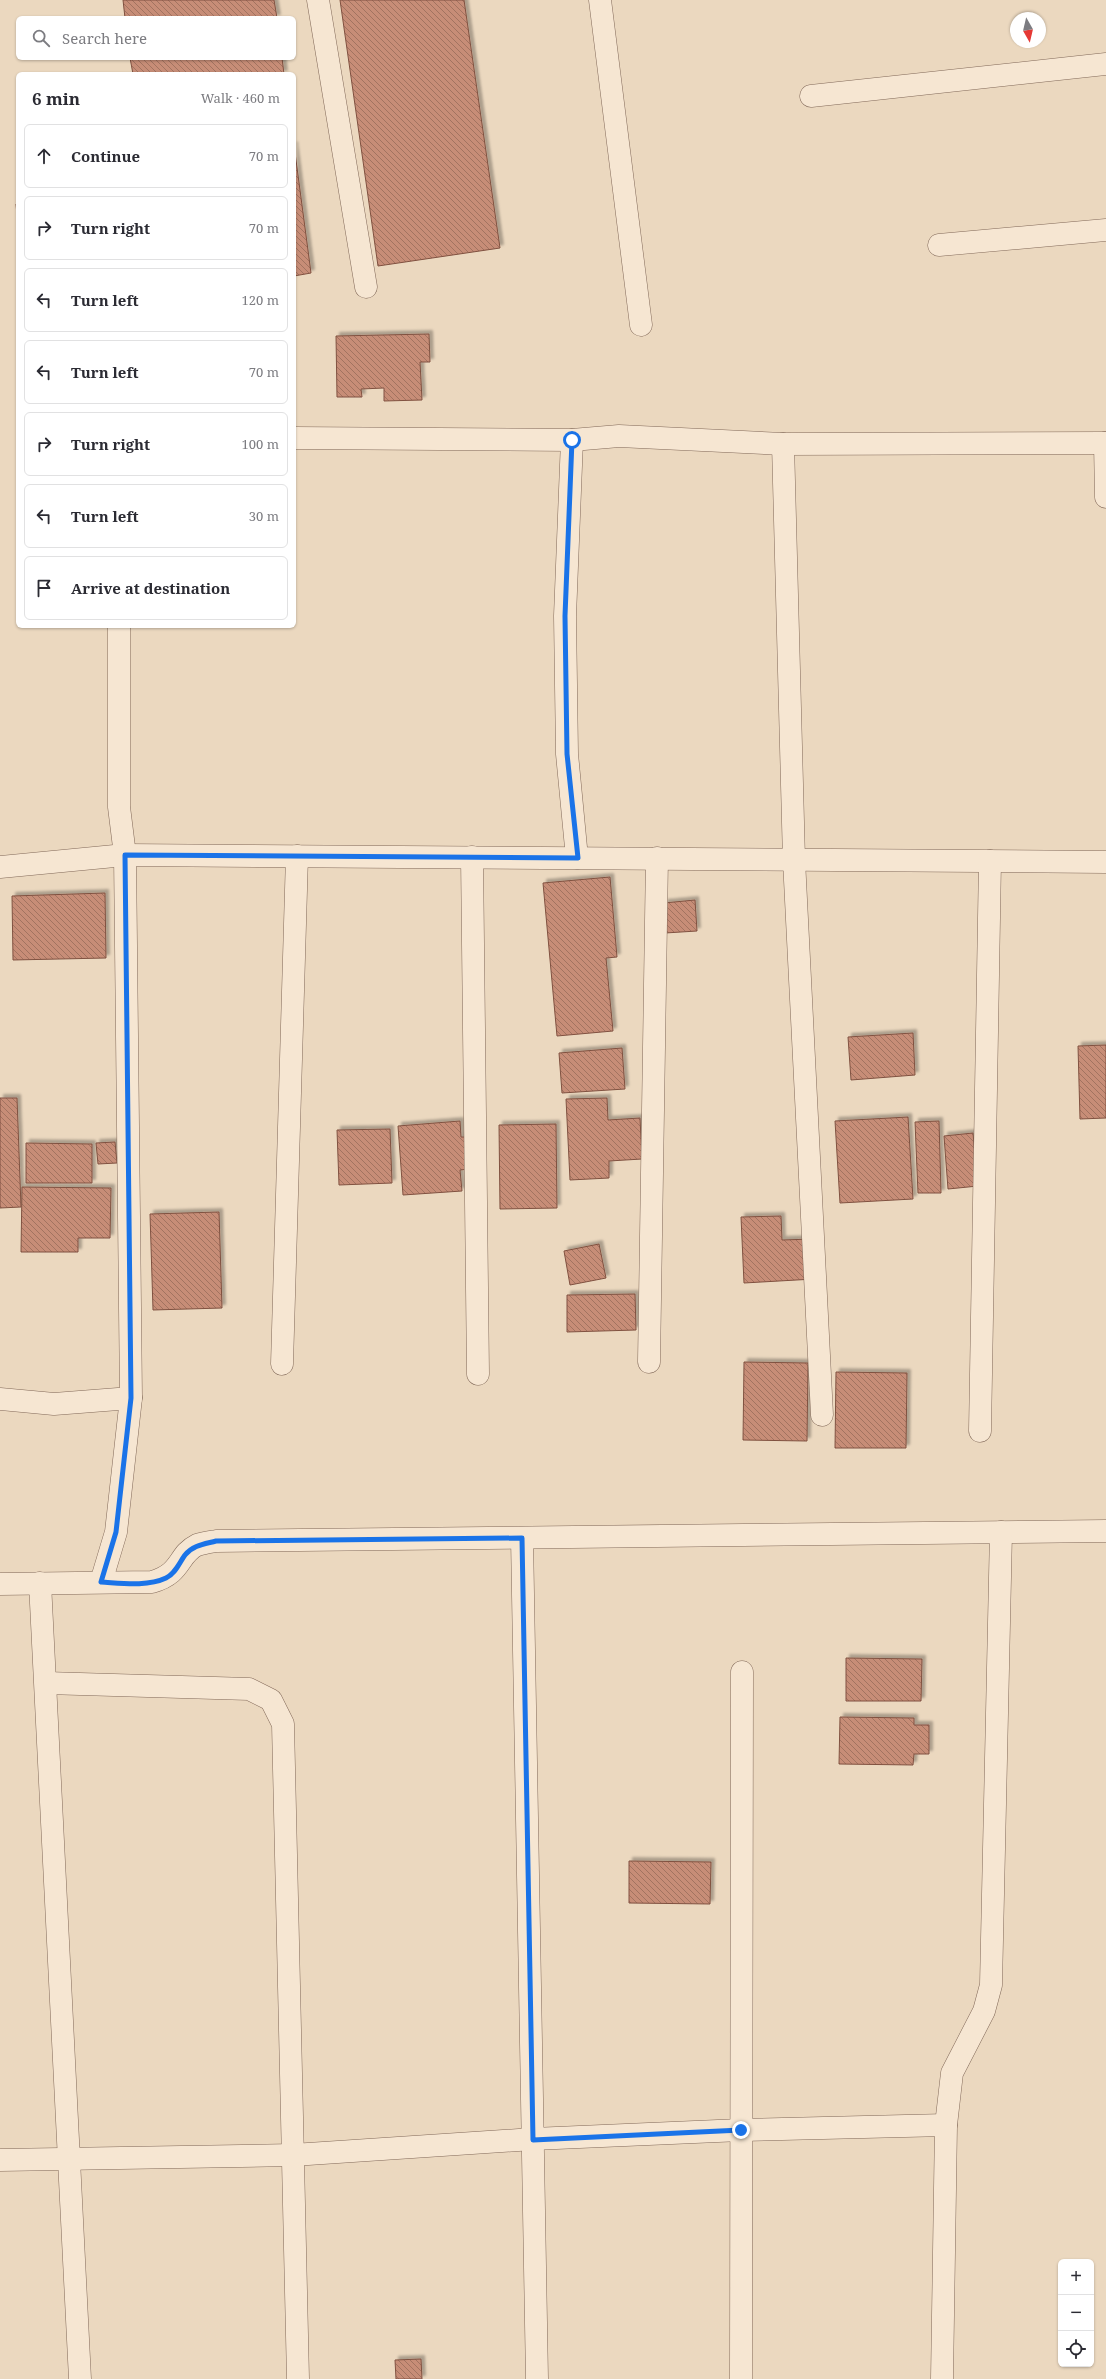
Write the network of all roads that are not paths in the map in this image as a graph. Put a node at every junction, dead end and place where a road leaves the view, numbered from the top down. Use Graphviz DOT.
graph roads {
  1 [pos="318,0"];
  2 [pos="600,0"];
  3 [pos="1106,64"];
  4 [pos="811,96"];
  5 [pos="1106,230"];
  6 [pos="939,245"];
  7 [pos="366,286"];
  8 [pos="641,325"];
  9 [pos="296,438"];
  10 [pos="572,440"];
  11 [pos="1105,443"];
  12 [pos="783,444"];
  13 [pos="1106,497"];
  14 [pos="119,628"];
  15 [pos="125,855"];
  16 [pos="297,856"];
  17 [pos="472,857"];
  18 [pos="578,858"];
  19 [pos="657,858"];
  20 [pos="794,860"];
  21 [pos="990,861"];
  22 [pos="1106,862"];
  23 [pos="0,867"];
  24 [pos="649,1362"];
  25 [pos="282,1364"];
  26 [pos="478,1374"];
  27 [pos="131,1398"];
  28 [pos="0,1399"];
  29 [pos="822,1415"];
  30 [pos="980,1431"];
  31 [pos="1106,1531"];
  32 [pos="1001,1532"];
  33 [pos="522,1538"];
  34 [pos="101,1582"];
  35 [pos="40,1583"];
  36 [pos="0,1584"];
  37 [pos="742,1672"];
  38 [pos="46,1683"];
  39 [pos="946,2125"];
  40 [pos="741,2130"];
  41 [pos="533,2140"];
  42 [pos="293,2155"];
  43 [pos="0,2160"];
  44 [pos="70,2160"];
  45 [pos="80,2379"];
  46 [pos="298,2379"];
  47 [pos="537,2379"];
  48 [pos="741,2379"];
  49 [pos="942,2379"];
  1 -- 7 [label="street"];
  2 -- 8 [label="street"];
  3 -- 4 [label="street"];
  5 -- 6 [label="street"];
  9 -- 10 [label="street"];
  10 -- 12 [label="street"];
  10 -- 18 [label="street"];
  11 -- 12 [label="street"];
  11 -- 13 [label="street"];
  12 -- 20 [label="street"];
  14 -- 15 [label="street"];
  15 -- 16 [label="street"];
  15 -- 23 [label="street"];
  15 -- 27 [label="street"];
  16 -- 17 [label="street"];
  16 -- 25 [label="street"];
  17 -- 18 [label="street"];
  17 -- 26 [label="street"];
  18 -- 19 [label="street"];
  19 -- 20 [label="street"];
  19 -- 24 [label="street"];
  20 -- 21 [label="street"];
  20 -- 29 [label="street"];
  21 -- 22 [label="street"];
  21 -- 30 [label="street"];
  27 -- 28 [label="street"];
  27 -- 34 [label="street"];
  31 -- 32 [label="street"];
  32 -- 33 [label="street"];
  32 -- 39 [label="street"];
  33 -- 34 [label="street"];
  33 -- 41 [label="street"];
  34 -- 35 [label="street"];
  35 -- 36 [label="street"];
  35 -- 38 [label="street"];
  37 -- 40 [label="street"];
  38 -- 42 [label="street"];
  38 -- 44 [label="street"];
  39 -- 40 [label="street"];
  39 -- 49 [label="street"];
  40 -- 41 [label="street"];
  40 -- 48 [label="street"];
  41 -- 42 [label="street"];
  41 -- 47 [label="street"];
  42 -- 44 [label="street"];
  42 -- 46 [label="street"];
  43 -- 44 [label="street"];
  44 -- 45 [label="street"];
}
